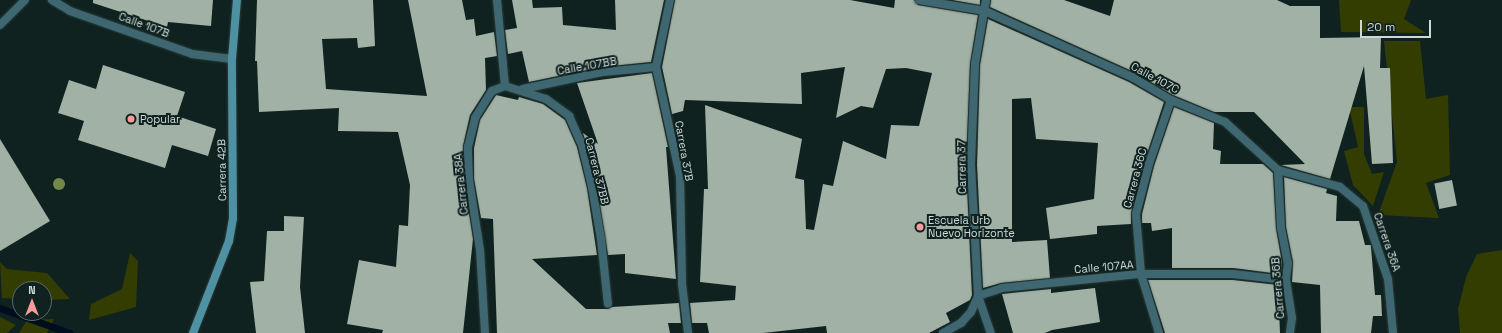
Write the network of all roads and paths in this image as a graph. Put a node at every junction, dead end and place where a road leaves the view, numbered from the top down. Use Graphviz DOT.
graph roads {
  1 [pos="25,0"];
  2 [pos="52,0"];
  3 [pos="237,0"];
  4 [pos="497,0"];
  5 [pos="670,0"];
  6 [pos="920,0"];
  7 [pos="986,0"];
  8 [pos="985,11"];
  9 [pos="0,25"];
  10 [pos="232,59"];
  11 [pos="656,68"];
  12 [pos="505,86"];
  13 [pos="522,89"];
  14 [pos="1171,100"];
  15 [pos="1278,170"];
  16 [pos="1363,206"];
  17 [pos="1141,274"];
  18 [pos="1286,280"];
  19 [pos="978,296"];
  20 [pos="608,304"];
  21 [pos="193,333"];
  22 [pos="485,333"];
  23 [pos="688,333"];
  24 [pos="943,333"];
  25 [pos="991,333"];
  26 [pos="1159,333"];
  27 [pos="1290,333"];
  28 [pos="1393,333"];
  1 -- 9 [label="street"];
  2 -- 10 [label="street, Calle 107B"];
  3 -- 10 [label="street, Carrera 42B"];
  4 -- 12 [label="street"];
  5 -- 11 [label="street, Carrera 37B"];
  6 -- 8 [label="street, Calle 107C"];
  7 -- 8 [label="street, Carrera 37"];
  8 -- 14 [label="street, Calle 107C"];
  8 -- 19 [label="street, Carrera 37"];
  10 -- 21 [label="street, Carrera 42B"];
  11 -- 13 [label="street, Calle 107BB"];
  11 -- 23 [label="street, Carrera 37B"];
  12 -- 13 [label="street, Carrera 37BB"];
  12 -- 22 [label="street, Carrera 38A"];
  13 -- 20 [label="street, Carrera 37BB"];
  14 -- 15 [label="street, Calle 107C"];
  14 -- 17 [label="street, Carrera 36C"];
  15 -- 16 [label="street, Calle 107C"];
  15 -- 18 [label="street, Carrera 36B"];
  16 -- 28 [label="street, Carrera 36A"];
  17 -- 18 [label="street, Calle 107AA"];
  17 -- 19 [label="street, Calle 107AA"];
  17 -- 26 [label="street, Carrera 36C"];
  18 -- 27 [label="street, Carrera 36B"];
  19 -- 24 [label="street"];
  19 -- 25 [label="street, Carrera 37"];
}
